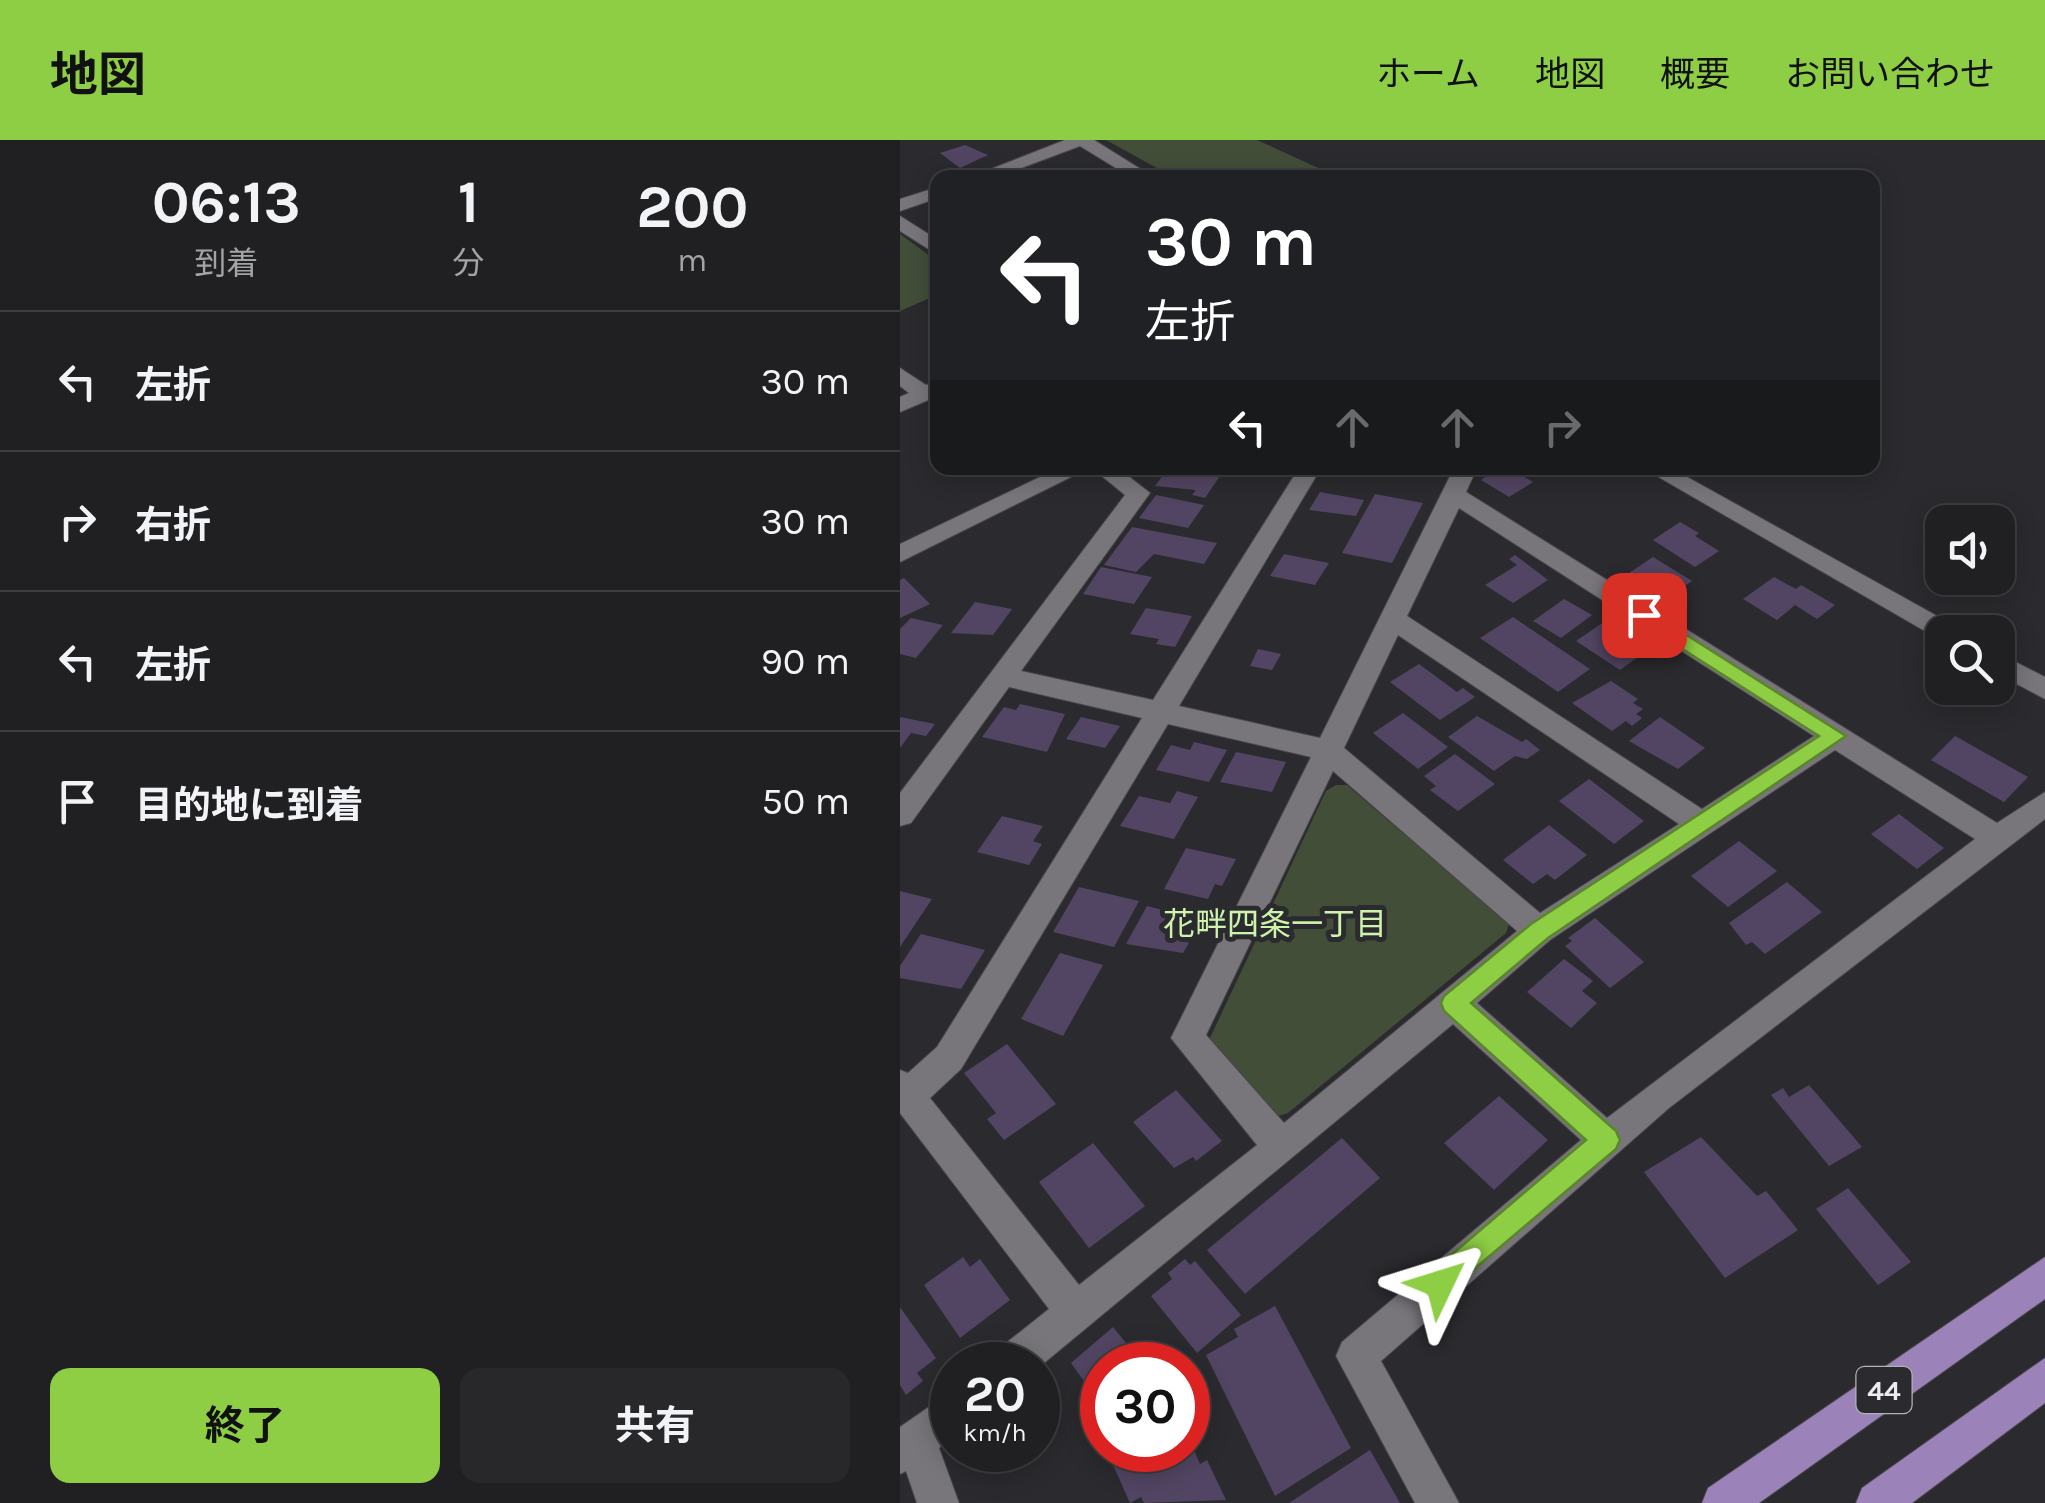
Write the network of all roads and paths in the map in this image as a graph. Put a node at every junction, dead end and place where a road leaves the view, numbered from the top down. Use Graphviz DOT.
graph roads {
  1 [pos="1081,140"];
  2 [pos="999,170"];
  3 [pos="1132,170"];
  4 [pos="930,195"];
  5 [pos="900,206"];
  6 [pos="900,222"];
  7 [pos="930,243"];
  8 [pos="900,375"];
  9 [pos="930,391"];
  10 [pos="900,404"];
  11 [pos="1063,475"];
  12 [pos="1113,475"];
  13 [pos="1306,475"];
  14 [pos="1667,475"];
  15 [pos="1459,481"];
  16 [pos="900,554"];
  17 [pos="1392,619"];
  18 [pos="1925,620"];
  19 [pos="2015,672"];
  20 [pos="1002,676"];
  21 [pos="2045,689"];
  22 [pos="1160,713"];
  23 [pos="1835,736"];
  24 [pos="1328,750"];
  25 [pos="2045,803"];
  26 [pos="900,815"];
  27 [pos="1702,824"];
  28 [pos="1998,839"];
  29 [pos="1539,931"];
  30 [pos="1453,1003"];
  31 [pos="904,1091"];
  32 [pos="1606,1140"];
  33 [pos="1282,1147"];
  34 [pos="2045,1276"];
  35 [pos="1076,1312"];
  36 [pos="1039,1342"];
  37 [pos="2045,1378"];
  38 [pos="930,1429"];
  39 [pos="908,1447"];
  40 [pos="938,1503"];
  41 [pos="1438,1503"];
  42 [pos="1723,1503"];
  43 [pos="1877,1503"];
  1 -- 2 [label="street"];
  1 -- 3 [label="street"];
  4 -- 5 [label="street"];
  6 -- 7 [label="street"];
  8 -- 9 [label="street"];
  9 -- 10 [label="street"];
  11 -- 16 [label="street"];
  12 -- 20 [label="street"];
  13 -- 22 [label="street"];
  14 -- 18 [label="street"];
  15 -- 17 [label="street"];
  15 -- 23 [label="street"];
  17 -- 24 [label="street"];
  17 -- 27 [label="street"];
  19 -- 21 [label="street"];
  20 -- 22 [label="street"];
  20 -- 26 [label="street"];
  22 -- 24 [label="street"];
  22 -- 31 [label="street"];
  23 -- 27 [label="street"];
  23 -- 28 [label="street"];
  24 -- 29 [label="street"];
  24 -- 33 [label="street"];
  25 -- 28 [label="street"];
  27 -- 29 [label="street"];
  28 -- 32 [label="street"];
  29 -- 30 [label="street"];
  30 -- 32 [label="street"];
  30 -- 33 [label="street"];
  31 -- 35 [label="street"];
  32 -- 41 [label="street"];
  33 -- 35 [label="street"];
  34 -- 42 [label="main road, 44"];
  35 -- 36 [label="street"];
  37 -- 43 [label="main road"];
  38 -- 39 [label="street"];
  39 -- 40 [label="street"];
}
